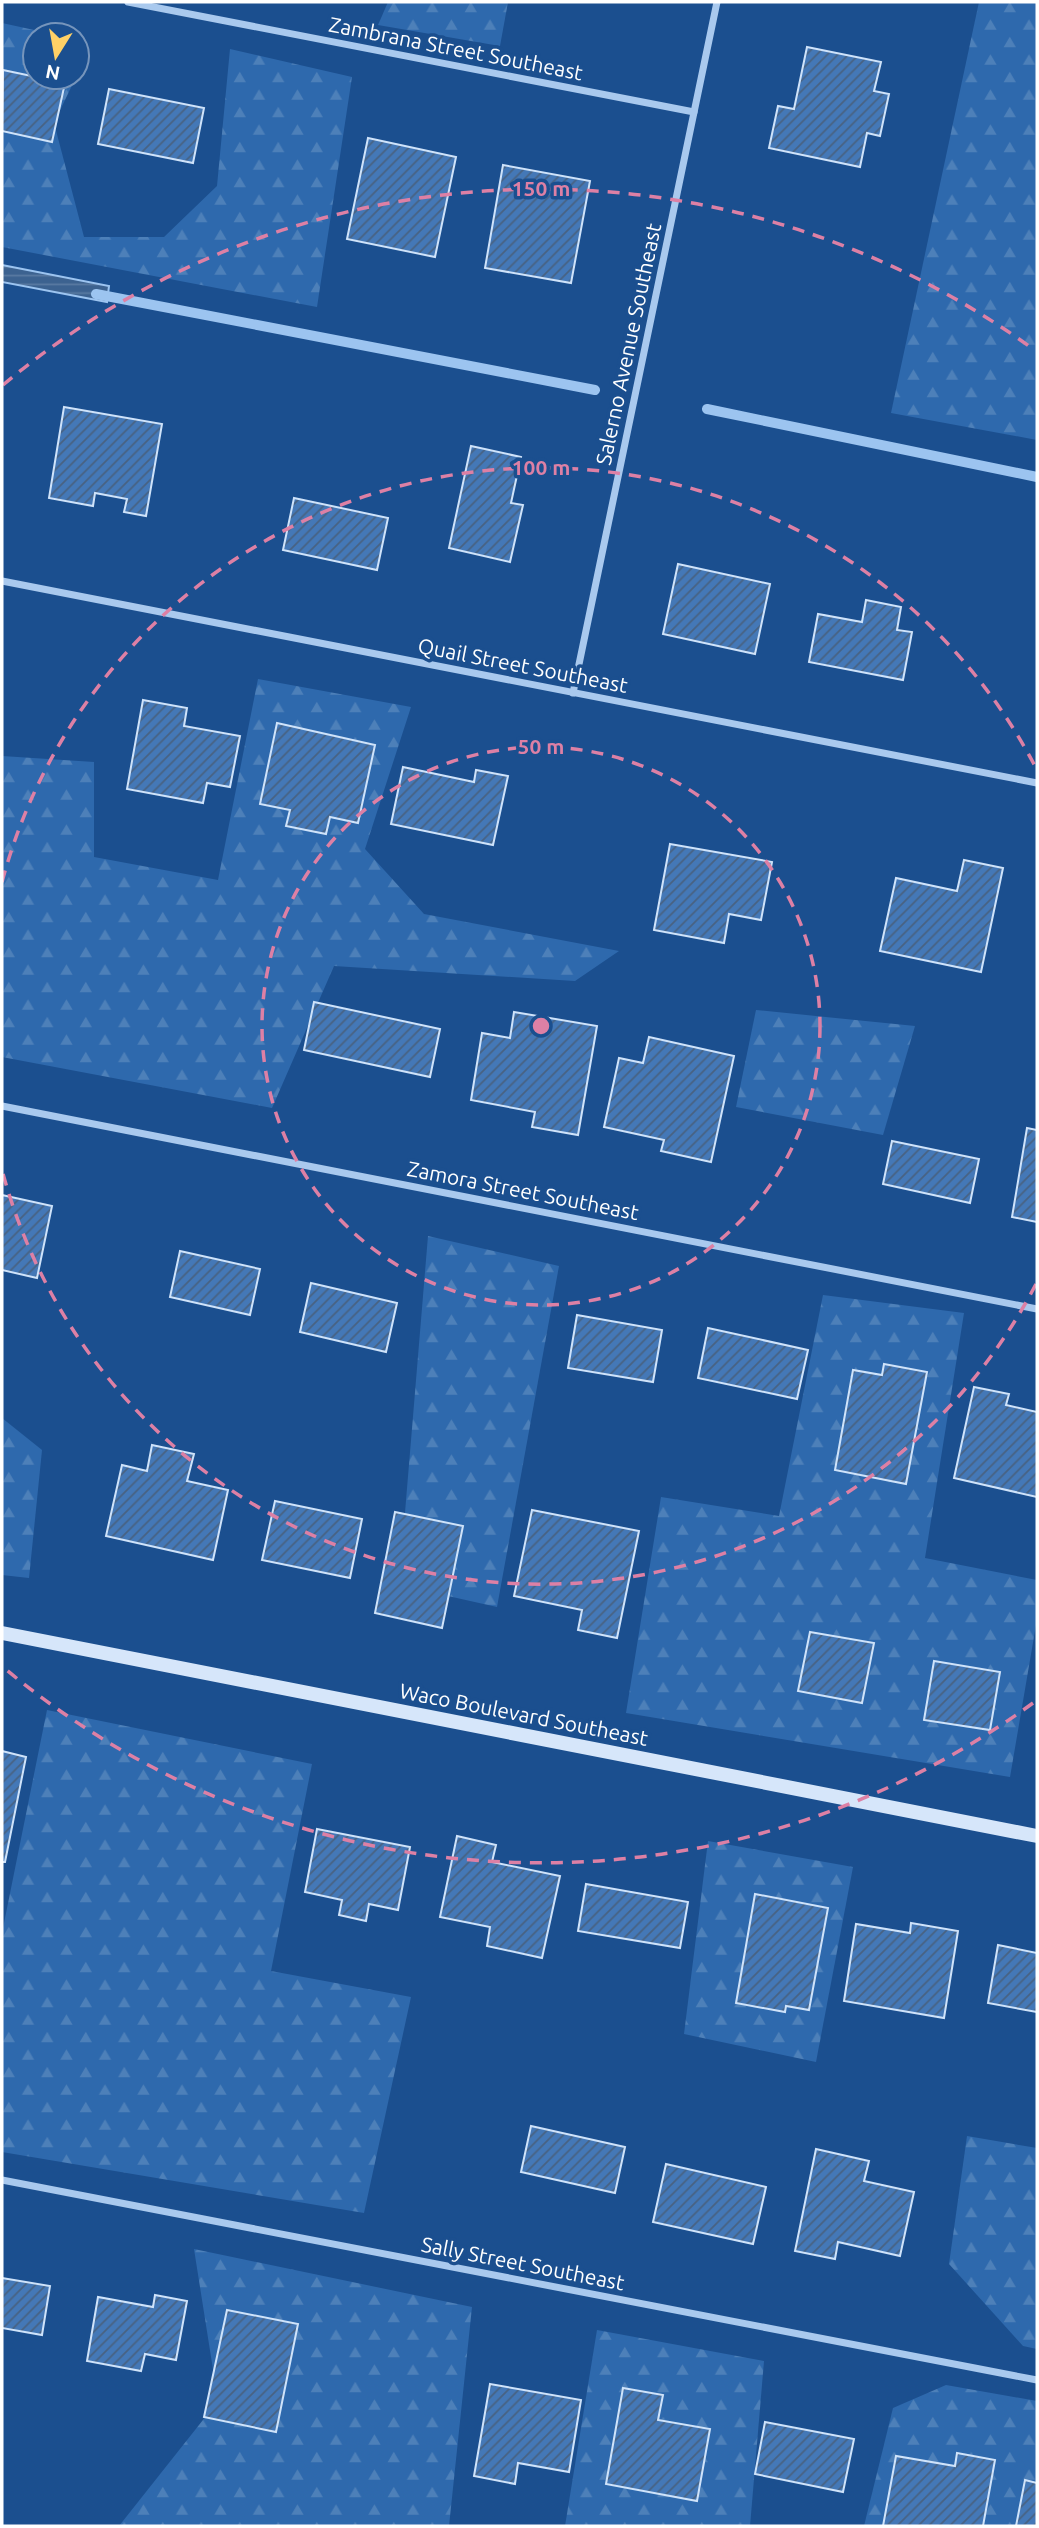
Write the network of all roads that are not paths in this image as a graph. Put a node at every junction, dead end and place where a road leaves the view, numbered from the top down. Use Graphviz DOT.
graph roads {
  1 [pos="128,2"];
  2 [pos="716,2"];
  3 [pos="694,112"];
  4 [pos="2,581"];
  5 [pos="573,693"];
  6 [pos="1037,783"];
  7 [pos="2,1105"];
  8 [pos="1037,1309"];
  9 [pos="2,1633"];
  10 [pos="1037,1836"];
  11 [pos="2,2180"];
  12 [pos="1037,2380"];
  1 -- 3 [label="street, Zambrana Street Southeast"];
  2 -- 3 [label="street, Salerno Avenue Southeast"];
  3 -- 5 [label="street, Salerno Avenue Southeast"];
  4 -- 5 [label="street, Quail Street Southeast"];
  5 -- 6 [label="street, Quail Street Southeast"];
  7 -- 8 [label="street, Zamora Street Southeast"];
  9 -- 10 [label="street, Waco Boulevard Southeast"];
  11 -- 12 [label="street, Sally Street Southeast"];
}
